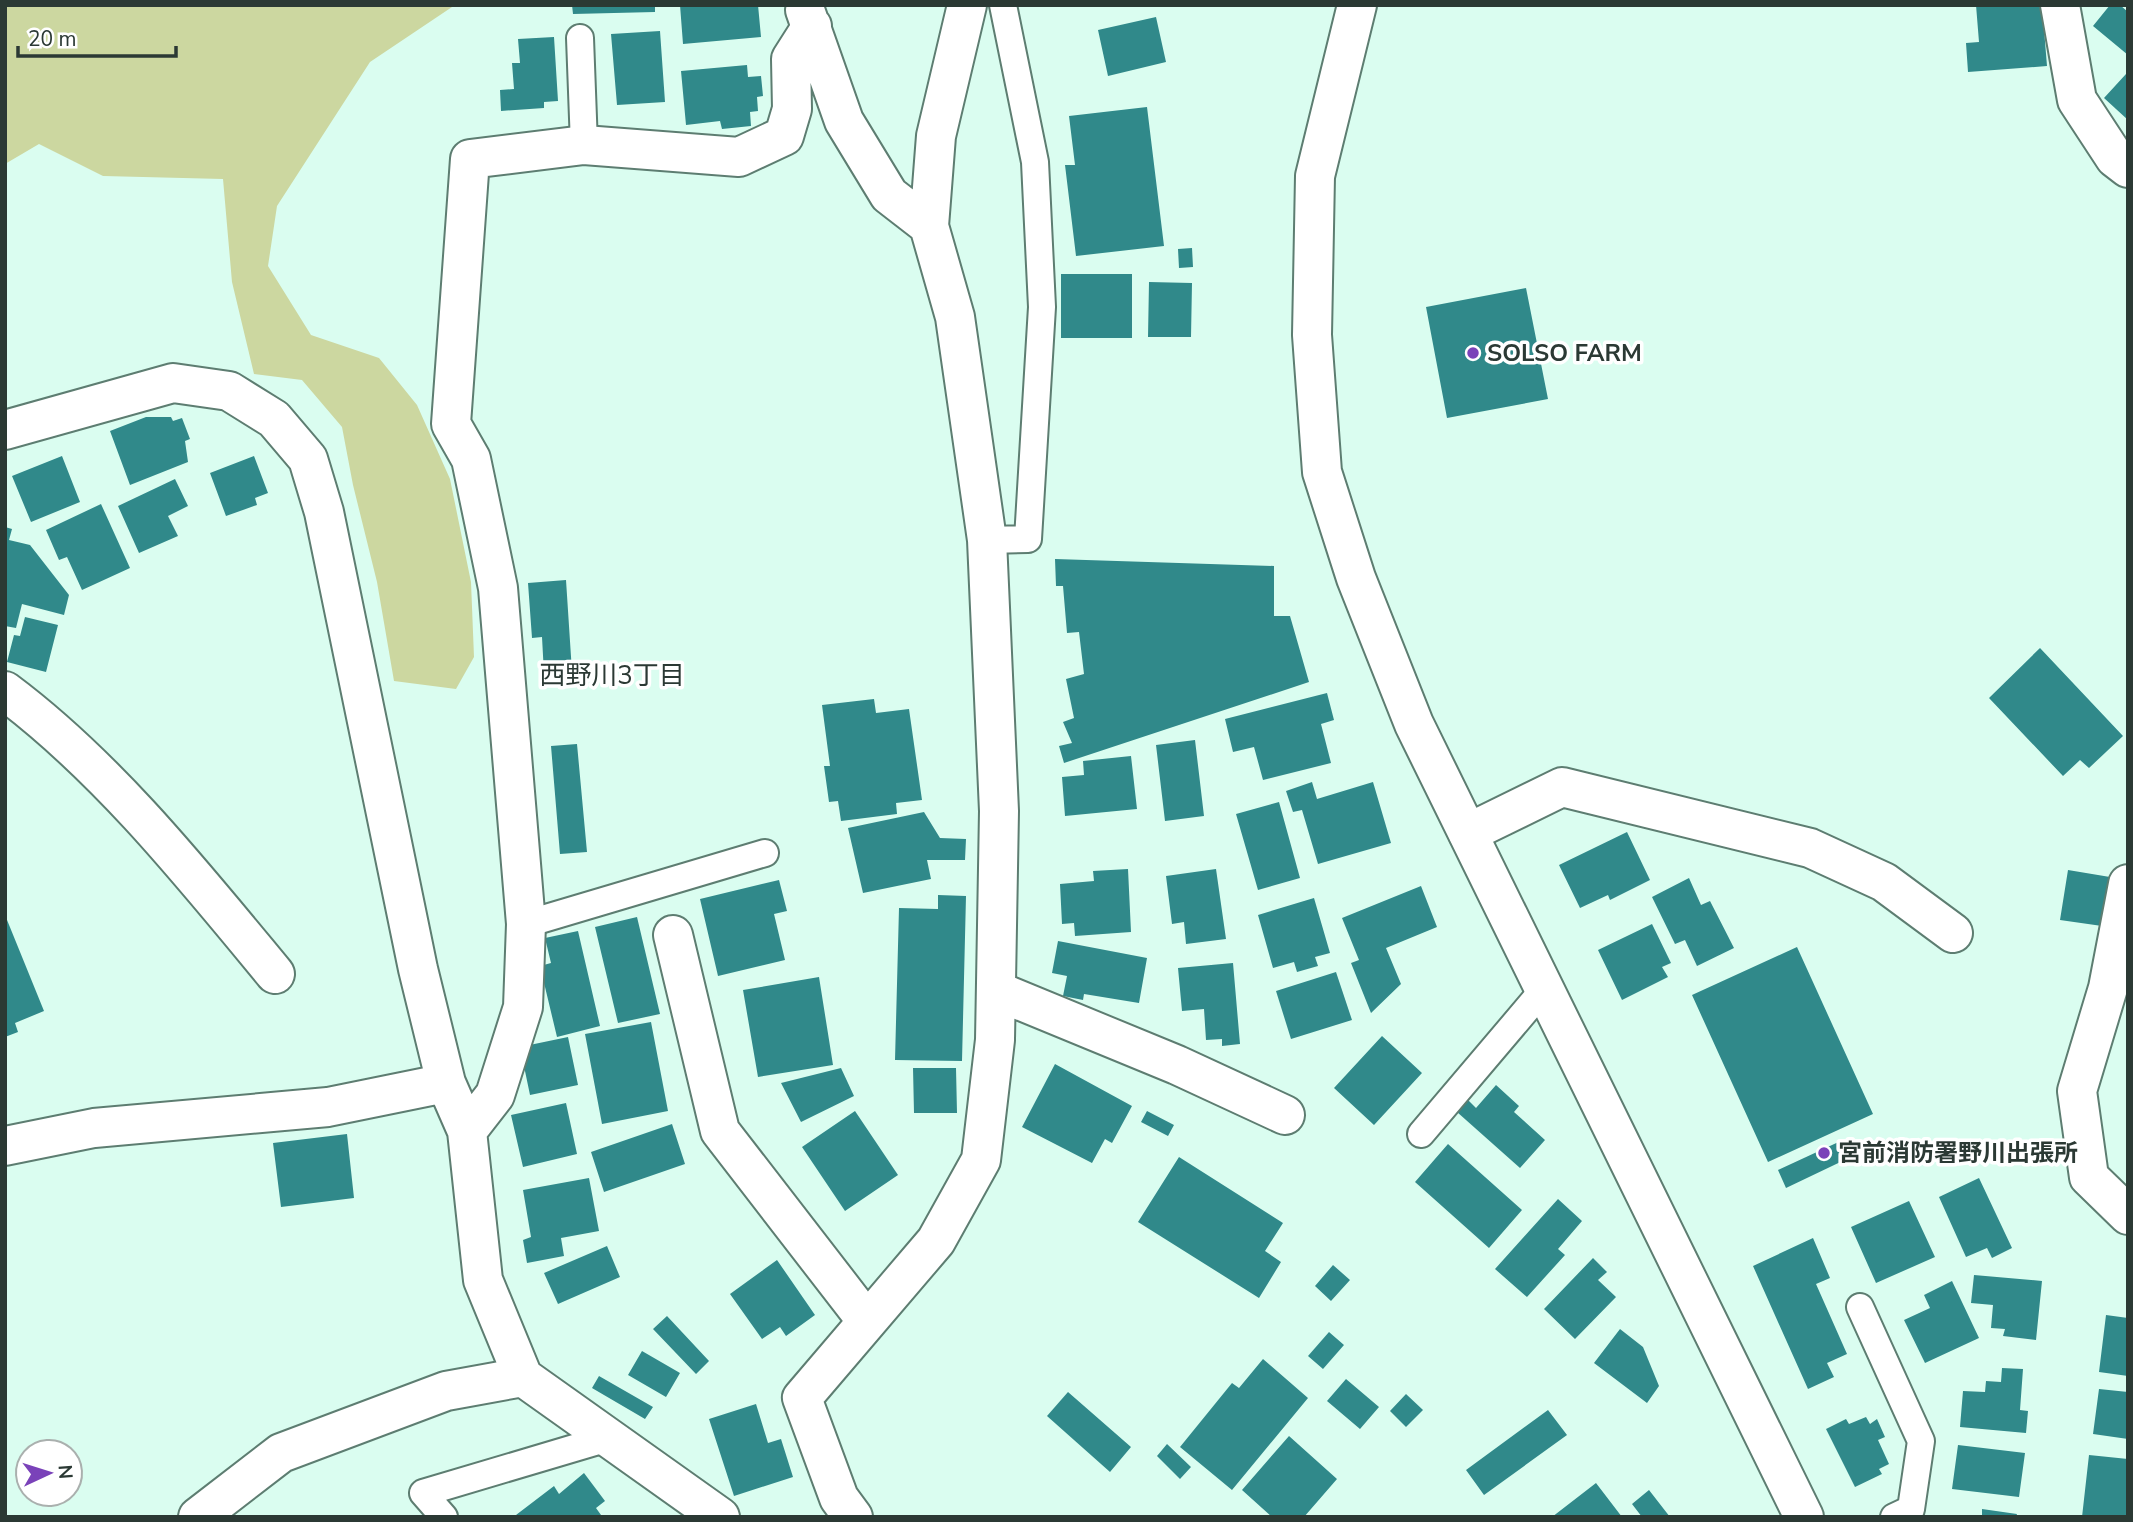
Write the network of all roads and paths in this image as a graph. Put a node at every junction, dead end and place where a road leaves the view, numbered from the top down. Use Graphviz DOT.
graph roads {
  1 [pos="967,5"];
  2 [pos="1003,5"];
  3 [pos="1357,5"];
  4 [pos="2060,5"];
  5 [pos="807,16"];
  6 [pos="580,38"];
  7 [pos="584,145"];
  8 [pos="2128,168"];
  9 [pos="929,226"];
  10 [pos="5,430"];
  11 [pos="987,540"];
  12 [pos="5,691"];
  13 [pos="1468,833"];
  14 [pos="765,853"];
  15 [pos="2128,884"];
  16 [pos="526,924"];
  17 [pos="1953,933"];
  18 [pos="673,935"];
  19 [pos="275,974"];
  20 [pos="1544,989"];
  21 [pos="997,991"];
  22 [pos="446,1083"];
  23 [pos="1285,1115"];
  24 [pos="467,1131"];
  25 [pos="1421,1134"];
  26 [pos="5,1146"];
  27 [pos="2128,1215"];
  28 [pos="1860,1307"];
  29 [pos="866,1320"];
  30 [pos="523,1377"];
  31 [pos="608,1438"];
  32 [pos="198,1517"];
  33 [pos="444,1517"];
  34 [pos="720,1517"];
  35 [pos="853,1517"];
  36 [pos="1804,1517"];
  37 [pos="1894,1517"];
  1 -- 9 [label="street"];
  2 -- 11 [label="lane"];
  3 -- 13 [label="street"];
  4 -- 8 [label="street"];
  5 -- 7 [label="street"];
  5 -- 9 [label="street"];
  6 -- 7 [label="lane"];
  7 -- 16 [label="street"];
  9 -- 11 [label="street"];
  10 -- 22 [label="street"];
  11 -- 21 [label="street"];
  12 -- 19 [label="street"];
  13 -- 17 [label="street"];
  13 -- 20 [label="street"];
  14 -- 16 [label="lane"];
  15 -- 27 [label="street"];
  16 -- 24 [label="street"];
  18 -- 29 [label="street"];
  20 -- 25 [label="lane"];
  20 -- 36 [label="street"];
  21 -- 23 [label="street"];
  21 -- 29 [label="street"];
  22 -- 24 [label="street"];
  22 -- 26 [label="street"];
  24 -- 30 [label="street"];
  28 -- 37 [label="lane"];
  29 -- 35 [label="street"];
  30 -- 31 [label="street"];
  30 -- 32 [label="street"];
  31 -- 33 [label="lane"];
  31 -- 34 [label="street"];
}
